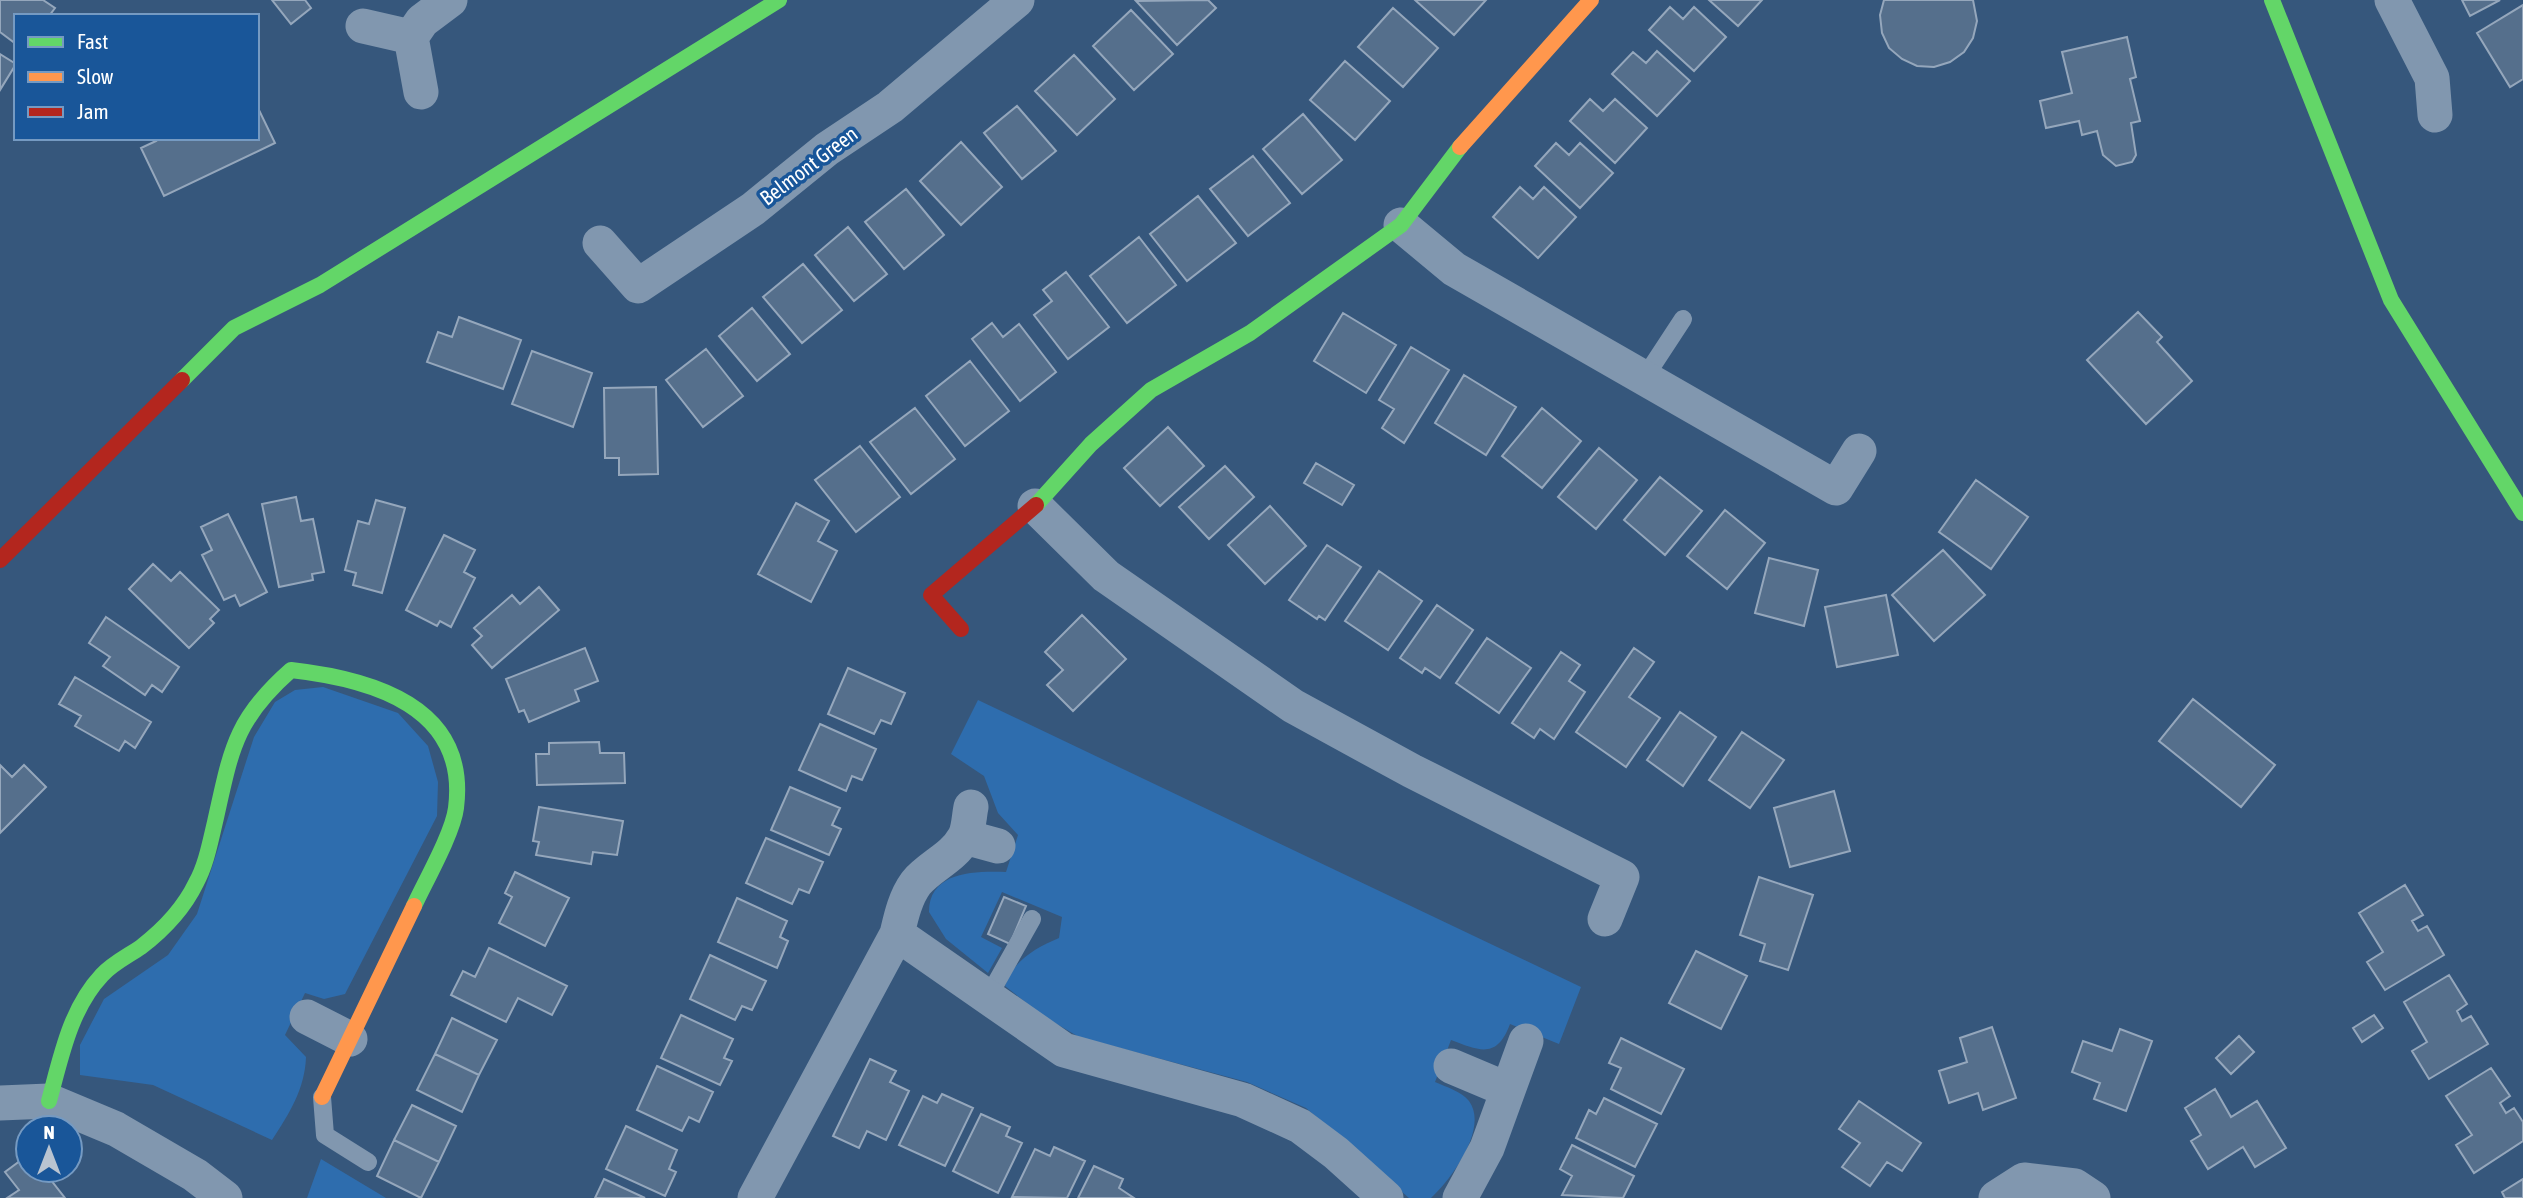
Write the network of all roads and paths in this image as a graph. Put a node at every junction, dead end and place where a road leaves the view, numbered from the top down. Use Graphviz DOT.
graph roads {
  1 [pos="450,0"];
  2 [pos="779,0"];
  3 [pos="1017,0"];
  4 [pos="1591,0"];
  5 [pos="2272,0"];
  6 [pos="2392,0"];
  7 [pos="363,26"];
  8 [pos="411,37"];
  9 [pos="421,92"];
  10 [pos="2435,115"];
  11 [pos="1401,225"];
  12 [pos="600,243"];
  13 [pos="1683,319"];
  14 [pos="1643,380"];
  15 [pos="1859,451"];
  16 [pos="1035,506"];
  17 [pos="2523,513"];
  18 [pos="0,560"];
  19 [pos="961,629"];
  20 [pos="998,846"];
  21 [pos="1032,919"];
  22 [pos="1605,919"];
  23 [pos="897,934"];
  24 [pos="987,999"];
  25 [pos="307,1017"];
  26 [pos="350,1039"];
  27 [pos="1526,1041"];
  28 [pos="1451,1066"];
  29 [pos="1508,1090"];
  30 [pos="322,1097"];
  31 [pos="49,1101"];
  32 [pos="0,1103"];
  33 [pos="368,1162"];
  34 [pos="225,1198"];
  35 [pos="755,1198"];
  36 [pos="1386,1198"];
  37 [pos="1460,1198"];
  38 [pos="1996,1198"];
  39 [pos="2093,1198"];
  1 -- 8 [label="street"];
  2 -- 18 [label="street"];
  3 -- 12 [label="street, Belmont Green"];
  4 -- 11 [label="street"];
  5 -- 17 [label="street"];
  6 -- 10 [label="street"];
  7 -- 8 [label="street"];
  8 -- 9 [label="street"];
  11 -- 14 [label="street"];
  11 -- 16 [label="street"];
  13 -- 14 [label="lane"];
  14 -- 15 [label="street"];
  16 -- 19 [label="street"];
  16 -- 22 [label="street"];
  20 -- 23 [label="street"];
  21 -- 24 [label="lane"];
  23 -- 24 [label="street"];
  23 -- 35 [label="street"];
  24 -- 36 [label="street"];
  25 -- 26 [label="street"];
  26 -- 30 [label="street"];
  26 -- 31 [label="street"];
  27 -- 29 [label="street"];
  28 -- 29 [label="street"];
  29 -- 37 [label="street"];
  30 -- 33 [label="lane"];
  31 -- 32 [label="street"];
  31 -- 34 [label="street"];
  38 -- 39 [label="street"];
}
